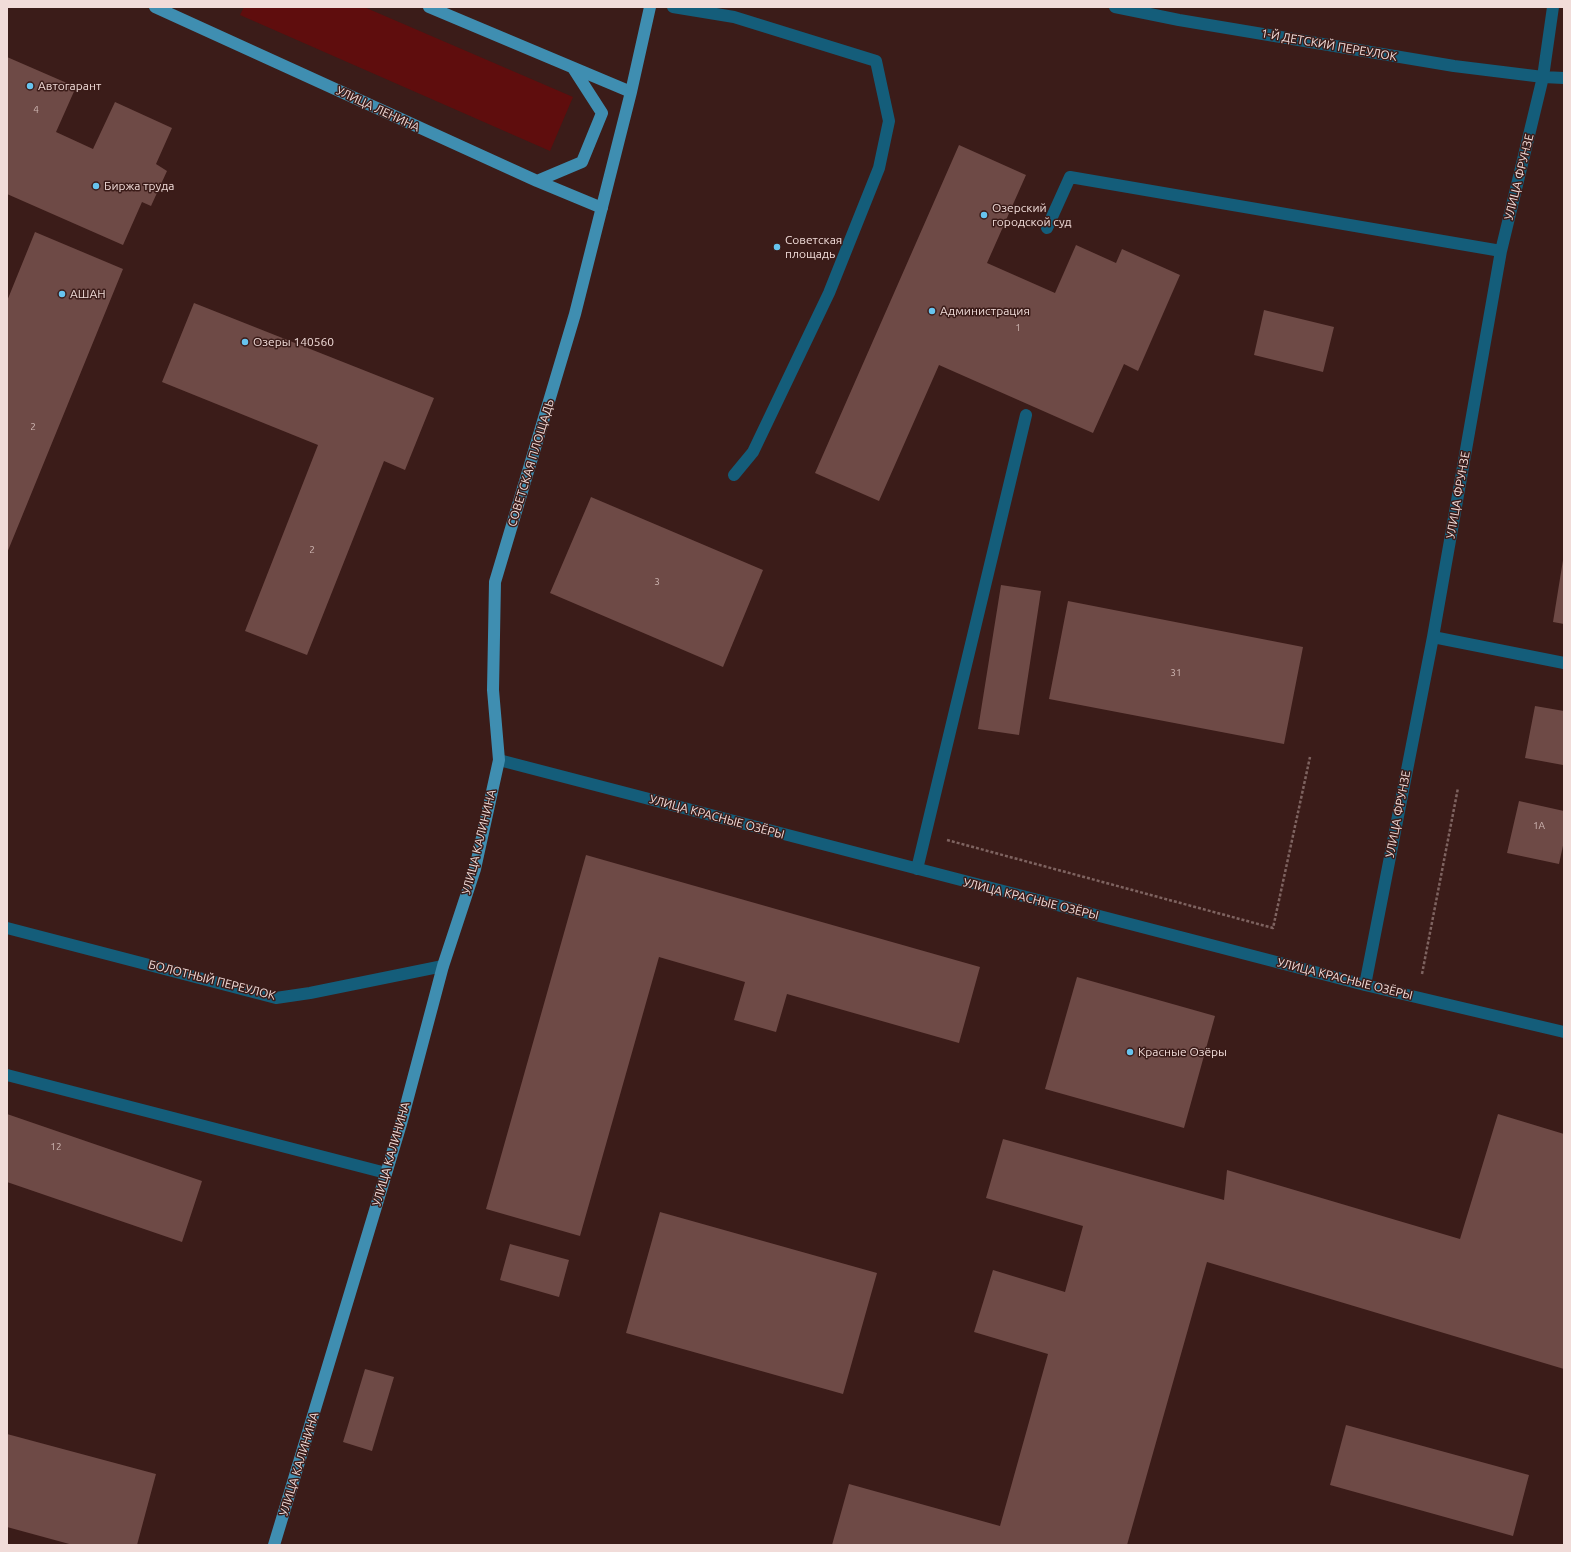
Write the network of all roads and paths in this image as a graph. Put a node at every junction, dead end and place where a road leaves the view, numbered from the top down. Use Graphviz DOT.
graph roads {
  1 [pos="155,7"];
  2 [pos="429,7"];
  3 [pos="650,7"];
  4 [pos="673,7"];
  5 [pos="1115,7"];
  6 [pos="1554,7"];
  7 [pos="573,68"];
  8 [pos="1543,77"];
  9 [pos="1564,78"];
  10 [pos="632,92"];
  11 [pos="538,181"];
  12 [pos="602,208"];
  13 [pos="1048,228"];
  14 [pos="1501,251"];
  15 [pos="1026,415"];
  16 [pos="734,475"];
  17 [pos="1433,637"];
  18 [pos="1564,663"];
  19 [pos="1310,757"];
  20 [pos="499,760"];
  21 [pos="1458,788"];
  22 [pos="925,834"];
  23 [pos="917,869"];
  24 [pos="7,928"];
  25 [pos="443,966"];
  26 [pos="1364,985"];
  27 [pos="1417,997"];
  28 [pos="1564,1032"];
  29 [pos="7,1075"];
  30 [pos="386,1173"];
  31 [pos="274,1545"];
  1 -- 11 [label="main road, УЛИЦА ЛЕНИНА"];
  2 -- 7 [label="main road"];
  3 -- 10 [label="main road, СОВЕТСКАЯ ПЛОЩАДЬ"];
  4 -- 16 [label="street"];
  5 -- 8 [label="street, 1-Й ДЕТСКИЙ ПЕРЕУЛОК"];
  6 -- 8 [label="street, УЛИЦА ФРУНЗЕ"];
  7 -- 10 [label="main road"];
  7 -- 11 [label="main road"];
  8 -- 9 [label="street, 1-Й ДЕТСКИЙ ПЕРЕУЛОК"];
  8 -- 14 [label="street, УЛИЦА ФРУНЗЕ"];
  10 -- 12 [label="main road, СОВЕТСКАЯ ПЛОЩАДЬ"];
  11 -- 12 [label="main road, УЛИЦА ЛЕНИНА"];
  12 -- 20 [label="main road, СОВЕТСКАЯ ПЛОЩАДЬ"];
  13 -- 14 [label="street"];
  14 -- 17 [label="street, УЛИЦА ФРУНЗЕ"];
  15 -- 22 [label="street"];
  17 -- 18 [label="street"];
  17 -- 26 [label="street, УЛИЦА ФРУНЗЕ"];
  19 -- 22 [label="path"];
  20 -- 23 [label="street, УЛИЦА КРАСНЫЕ ОЗЁРЫ"];
  20 -- 25 [label="main road, УЛИЦА КАЛИНИНА"];
  21 -- 27 [label="path"];
  22 -- 23 [label="street"];
  23 -- 26 [label="street, УЛИЦА КРАСНЫЕ ОЗЁРЫ"];
  24 -- 25 [label="street, БОЛОТНЫЙ ПЕРЕУЛОК"];
  25 -- 30 [label="main road, УЛИЦА КАЛИНИНА"];
  26 -- 27 [label="street, УЛИЦА КРАСНЫЕ ОЗЁРЫ"];
  27 -- 28 [label="street, УЛИЦА КРАСНЫЕ ОЗЁРЫ"];
  29 -- 30 [label="street"];
  30 -- 31 [label="main road, УЛИЦА КАЛИНИНА"];
}
